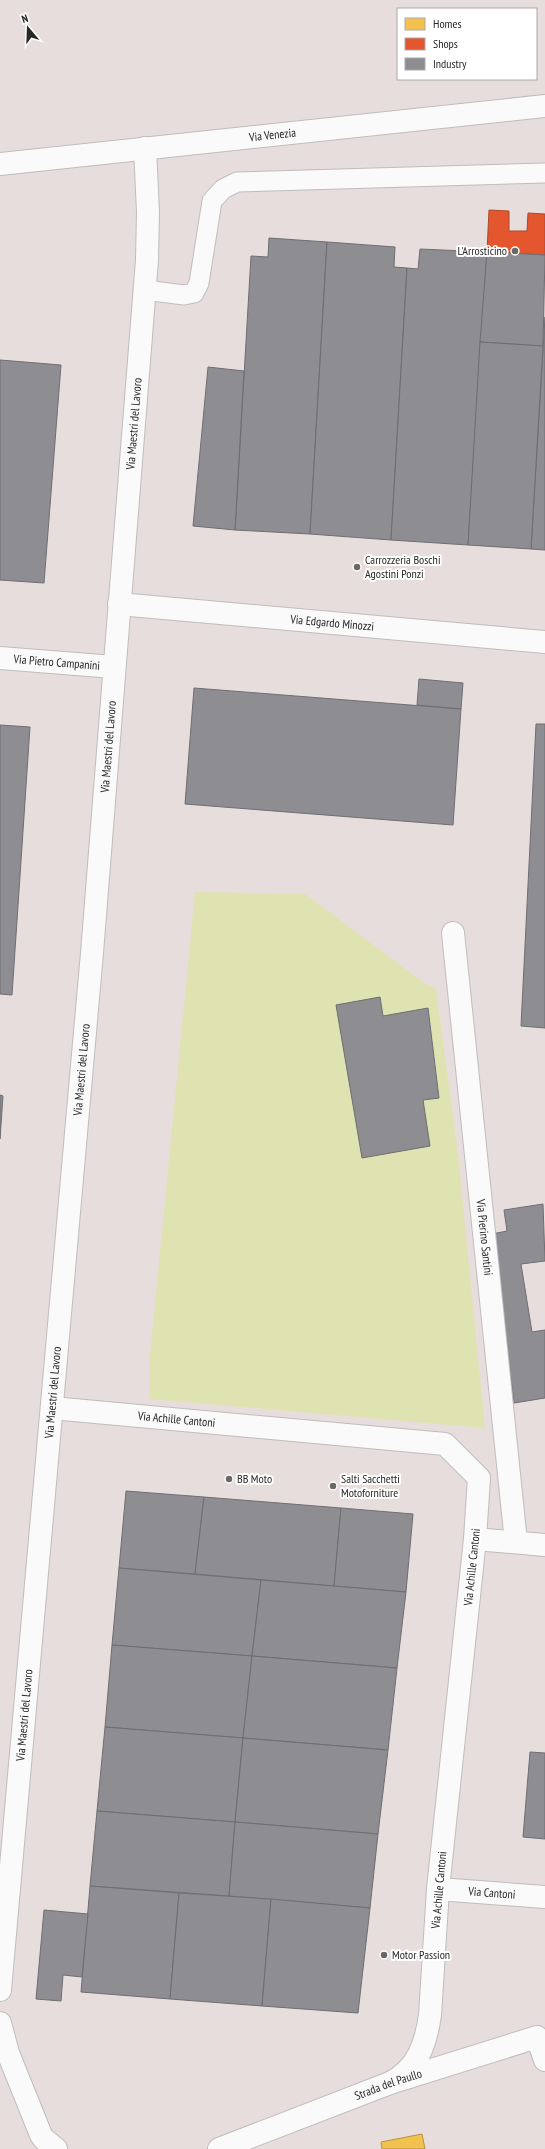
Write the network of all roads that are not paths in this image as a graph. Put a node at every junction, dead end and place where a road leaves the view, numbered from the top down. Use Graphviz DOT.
graph roads {
  1 [pos="545,106"];
  2 [pos="145,148"];
  3 [pos="0,164"];
  4 [pos="545,173"];
  5 [pos="145,290"];
  6 [pos="119,604"];
  7 [pos="545,642"];
  8 [pos="0,658"];
  9 [pos="114,667"];
  10 [pos="453,933"];
  11 [pos="52,1408"];
  12 [pos="475,1539"];
  13 [pos="516,1542"];
  14 [pos="545,1545"];
  15 [pos="438,1889"];
  16 [pos="545,1897"];
  17 [pos="0,1990"];
  18 [pos="0,2023"];
  19 [pos="545,2060"];
  20 [pos="390,2083"];
  21 [pos="46,2144"];
  22 [pos="219,2149"];
  1 -- 2 [label="street, Via Venezia"];
  2 -- 3 [label="street, Via Venezia"];
  2 -- 5 [label="street, Via Maestri del Lavoro"];
  4 -- 5 [label="lane"];
  5 -- 6 [label="street, Via Maestri del Lavoro"];
  6 -- 7 [label="street, Via Edgardo Minozzi"];
  6 -- 9 [label="street, Via Maestri del Lavoro"];
  8 -- 9 [label="street, Via Pietro Campanini"];
  9 -- 11 [label="street, Via Maestri del Lavoro"];
  10 -- 13 [label="street, Via Pierino Santini"];
  11 -- 12 [label="street, Via Achille Cantoni"];
  11 -- 17 [label="street, Via Maestri del Lavoro"];
  12 -- 13 [label="street"];
  12 -- 15 [label="street, Via Achille Cantoni"];
  13 -- 14 [label="street"];
  15 -- 16 [label="street, Via Cantoni"];
  15 -- 20 [label="street, Via Achille Cantoni"];
  18 -- 21 [label="street"];
  19 -- 20 [label="street, Strada del Paullo"];
  20 -- 22 [label="street, Strada del Paullo"];
}
